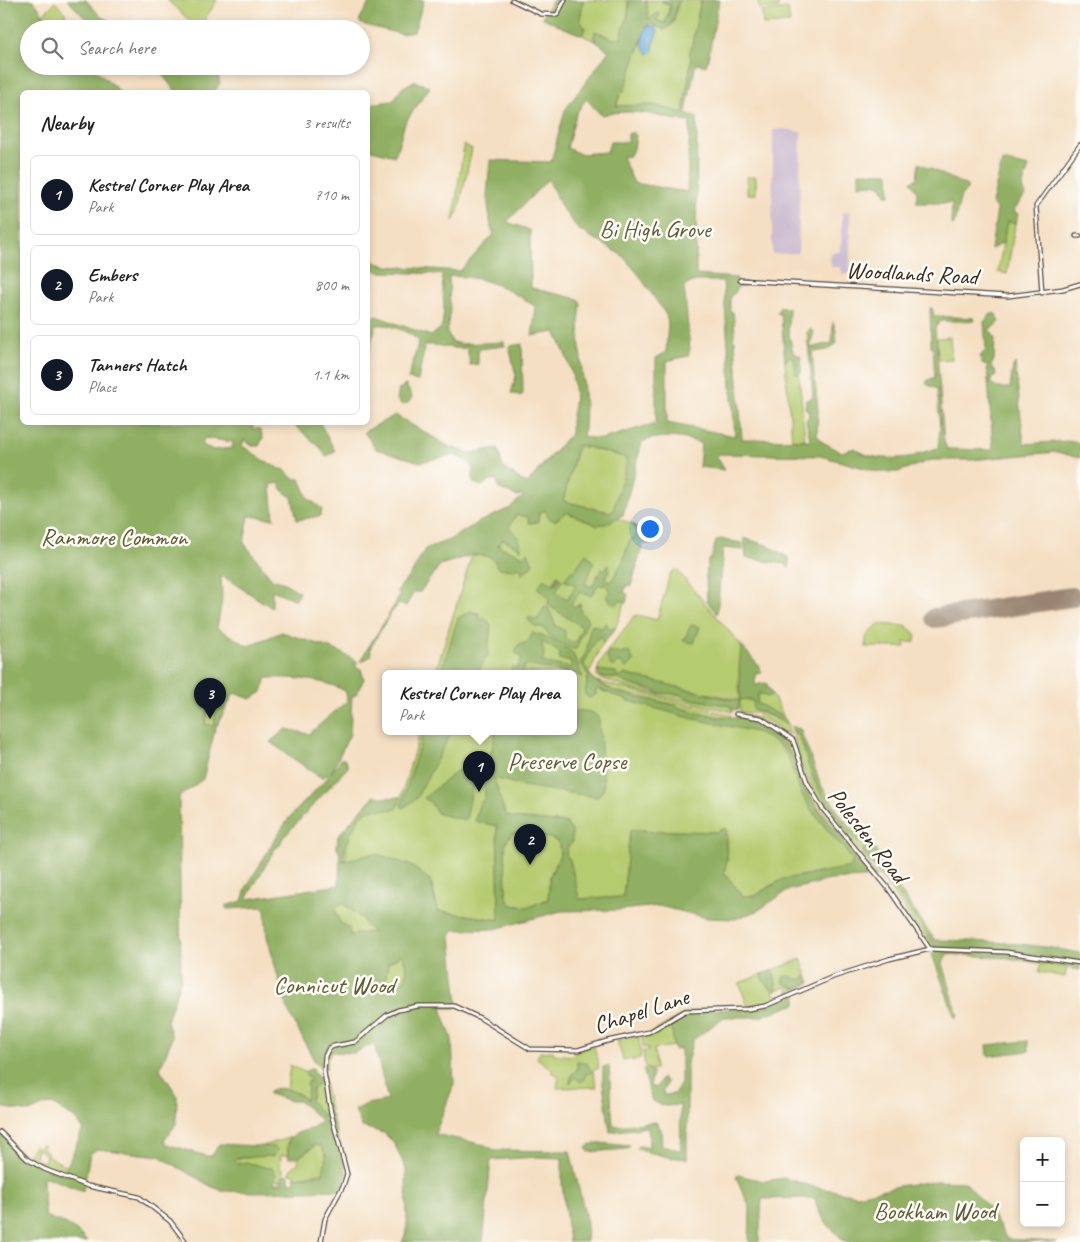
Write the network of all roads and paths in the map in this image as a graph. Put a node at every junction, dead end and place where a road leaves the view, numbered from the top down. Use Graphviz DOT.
graph roads {
  1 [pos="512,0"];
  2 [pos="565,0"];
  3 [pos="1080,145"];
  4 [pos="740,280"];
  5 [pos="1080,284"];
  6 [pos="1042,292"];
  7 [pos="736,714"];
  8 [pos="930,949"];
  9 [pos="1080,963"];
  10 [pos="0,1132"];
  11 [pos="186,1242"];
  12 [pos="321,1242"];
  1 -- 2 [label="street"];
  3 -- 6 [label="street"];
  4 -- 6 [label="street, Woodlands Road"];
  5 -- 6 [label="street, Woodlands Road"];
  7 -- 8 [label="street, Polesden Road"];
  8 -- 9 [label="street, Chapel Lane"];
  8 -- 12 [label="street, Chapel Lane"];
  10 -- 11 [label="street"];
}
